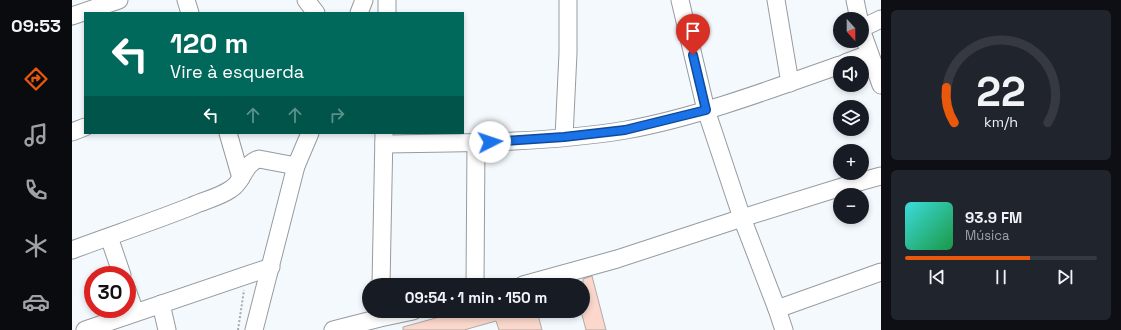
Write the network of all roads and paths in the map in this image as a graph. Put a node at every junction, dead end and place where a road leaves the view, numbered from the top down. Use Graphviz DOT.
graph roads {
  1 [pos="119,0"];
  2 [pos="186,0"];
  3 [pos="306,0"];
  4 [pos="364,0"];
  5 [pos="387,0"];
  6 [pos="568,0"];
  7 [pos="680,0"];
  8 [pos="776,0"];
  9 [pos="855,0"];
  10 [pos="190,12"];
  11 [pos="315,12"];
  12 [pos="359,12"];
  13 [pos="387,12"];
  14 [pos="858,12"];
  15 [pos="72,16"];
  16 [pos="881,19"];
  17 [pos="869,25"];
  18 [pos="867,48"];
  19 [pos="869,54"];
  20 [pos="864,56"];
  21 [pos="833,68"];
  22 [pos="790,83"];
  23 [pos="881,85"];
  24 [pos="706,110"];
  25 [pos="84,127"];
  26 [pos="72,132"];
  27 [pos="228,134"];
  28 [pos="310,134"];
  29 [pos="564,137"];
  30 [pos="384,138"];
  31 [pos="476,143"];
  32 [pos="296,166"];
  33 [pos="881,176"];
  34 [pos="241,178"];
  35 [pos="742,218"];
  36 [pos="109,237"];
  37 [pos="72,250"];
  38 [pos="119,266"];
  39 [pos="271,267"];
  40 [pos="881,272"];
  41 [pos="247,276"];
  42 [pos="381,278"];
  43 [pos="475,278"];
  44 [pos="548,278"];
  45 [pos="161,304"];
  46 [pos="777,309"];
  47 [pos="136,312"];
  48 [pos="119,318"];
  49 [pos="368,318"];
  50 [pos="91,329"];
  51 [pos="167,330"];
  52 [pos="238,330"];
  53 [pos="254,330"];
  54 [pos="333,330"];
  55 [pos="784,330"];
  1 -- 15 [label="street"];
  2 -- 10 [label="street"];
  3 -- 11 [label="street"];
  4 -- 12 [label="street"];
  5 -- 13 [label="street"];
  6 -- 29 [label="street"];
  7 -- 24 [label="street"];
  8 -- 22 [label="street"];
  9 -- 14 [label="street"];
  16 -- 17 [label="street"];
  18 -- 19 [label="street"];
  19 -- 20 [label="street"];
  19 -- 23 [label="street"];
  21 -- 22 [label="street"];
  22 -- 24 [label="street"];
  24 -- 29 [label="street"];
  24 -- 35 [label="street"];
  25 -- 26 [label="street"];
  27 -- 34 [label="street"];
  28 -- 32 [label="street"];
  29 -- 31 [label="street"];
  30 -- 31 [label="street"];
  30 -- 42 [label="street"];
  31 -- 43 [label="street"];
  32 -- 34 [label="street"];
  32 -- 39 [label="street"];
  33 -- 35 [label="street"];
  34 -- 36 [label="street"];
  35 -- 44 [label="street"];
  35 -- 46 [label="street"];
  36 -- 37 [label="street"];
  36 -- 38 [label="street"];
  39 -- 41 [label="street"];
  39 -- 53 [label="street"];
  40 -- 46 [label="street"];
  41 -- 45 [label="street"];
  41 -- 52 [label="path"];
  45 -- 47 [label="street"];
  45 -- 51 [label="street"];
  46 -- 55 [label="street"];
  48 -- 50 [label="street"];
  49 -- 54 [label="street"];
}
